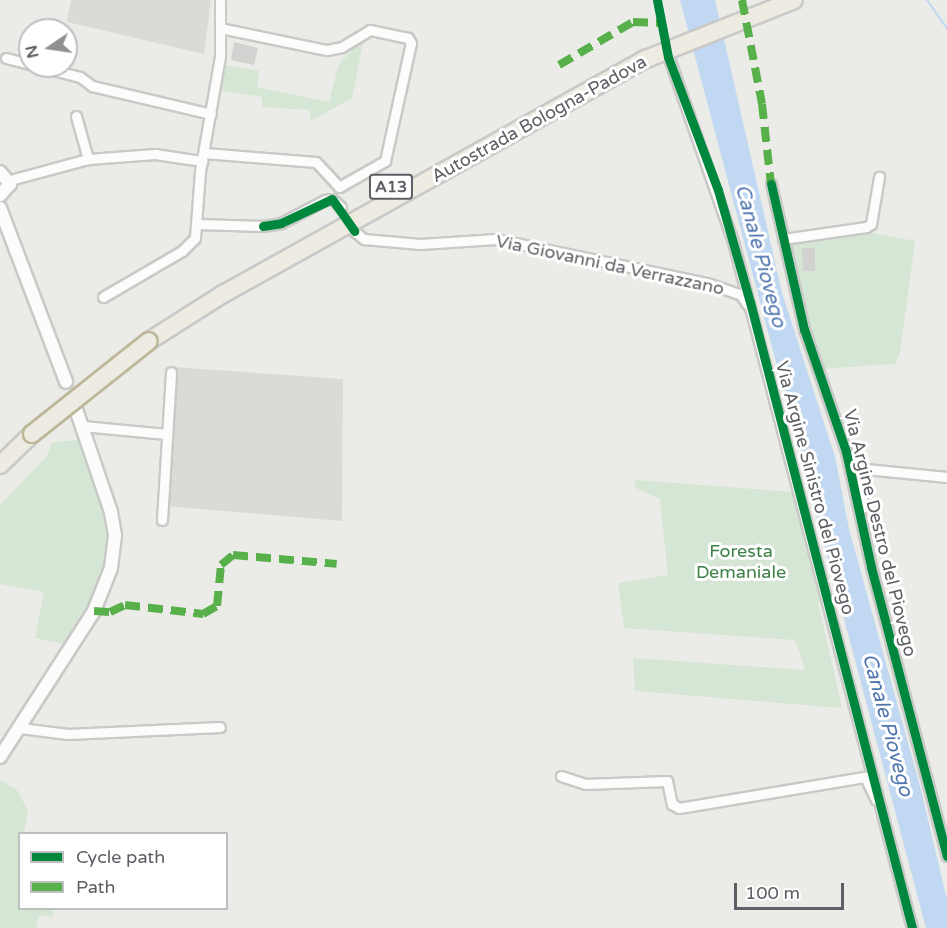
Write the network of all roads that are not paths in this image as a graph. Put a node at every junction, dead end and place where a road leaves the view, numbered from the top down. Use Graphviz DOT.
graph roads {
  1 [pos="220,0"];
  2 [pos="794,0"];
  3 [pos="761,4"];
  4 [pos="220,28"];
  5 [pos="6,58"];
  6 [pos="18,61"];
  7 [pos="670,61"];
  8 [pos="78,76"];
  9 [pos="211,114"];
  10 [pos="76,116"];
  11 [pos="203,157"];
  12 [pos="88,159"];
  13 [pos="5,176"];
  14 [pos="879,177"];
  15 [pos="771,184"];
  16 [pos="0,201"];
  17 [pos="341,207"];
  18 [pos="198,224"];
  19 [pos="354,231"];
  20 [pos="783,239"];
  21 [pos="103,297"];
  22 [pos="750,312"];
  23 [pos="171,372"];
  24 [pos="66,382"];
  25 [pos="76,409"];
  26 [pos="82,426"];
  27 [pos="30,430"];
  28 [pos="167,434"];
  29 [pos="0,453"];
  30 [pos="0,465"];
  31 [pos="947,477"];
  32 [pos="859,511"];
  33 [pos="162,520"];
  34 [pos="220,727"];
  35 [pos="20,728"];
  36 [pos="0,757"];
  37 [pos="561,776"];
  38 [pos="883,809"];
  39 [pos="944,831"];
  40 [pos="947,856"];
  41 [pos="912,928"];
  1 -- 4 [label="street"];
  2 -- 3 [label="highway, Autostrada Bologna-Padova / A13"];
  3 -- 27 [label="highway, Autostrada Bologna-Padova / A13, bridge"];
  4 -- 9 [label="street"];
  4 -- 11 [label="street"];
  5 -- 6 [label="street"];
  7 -- 22 [label="street, Via Argine Sinistro del Piovego"];
  8 -- 9 [label="street"];
  9 -- 11 [label="street"];
  10 -- 12 [label="street"];
  11 -- 12 [label="street"];
  11 -- 18 [label="street"];
  12 -- 13 [label="street"];
  13 -- 16 [label="street"];
  14 -- 20 [label="street"];
  15 -- 20 [label="street, Via Argine Destro del Piovego"];
  16 -- 24 [label="street"];
  17 -- 18 [label="street"];
  18 -- 21 [label="street"];
  19 -- 22 [label="street, Via Giovanni da Verrazzano"];
  20 -- 32 [label="street, Via Argine Destro del Piovego"];
  22 -- 38 [label="street, Via Argine Sinistro del Piovego"];
  23 -- 28 [label="street"];
  25 -- 26 [label="street"];
  26 -- 28 [label="street"];
  26 -- 35 [label="street"];
  27 -- 29 [label="highway, Autostrada Bologna-Padova / A13"];
  27 -- 30 [label="highway, Autostrada Bologna-Padova / A13"];
  28 -- 33 [label="street"];
  31 -- 32 [label="street"];
  32 -- 39 [label="street, Via Argine Destro del Piovego"];
  34 -- 35 [label="street"];
  35 -- 36 [label="street"];
  37 -- 38 [label="street, Via Argine Sinistro del Piovego"];
  38 -- 41 [label="street, Via Argine Sinistro del Piovego"];
  39 -- 40 [label="street, Via Argine Destro del Piovego"];
}
